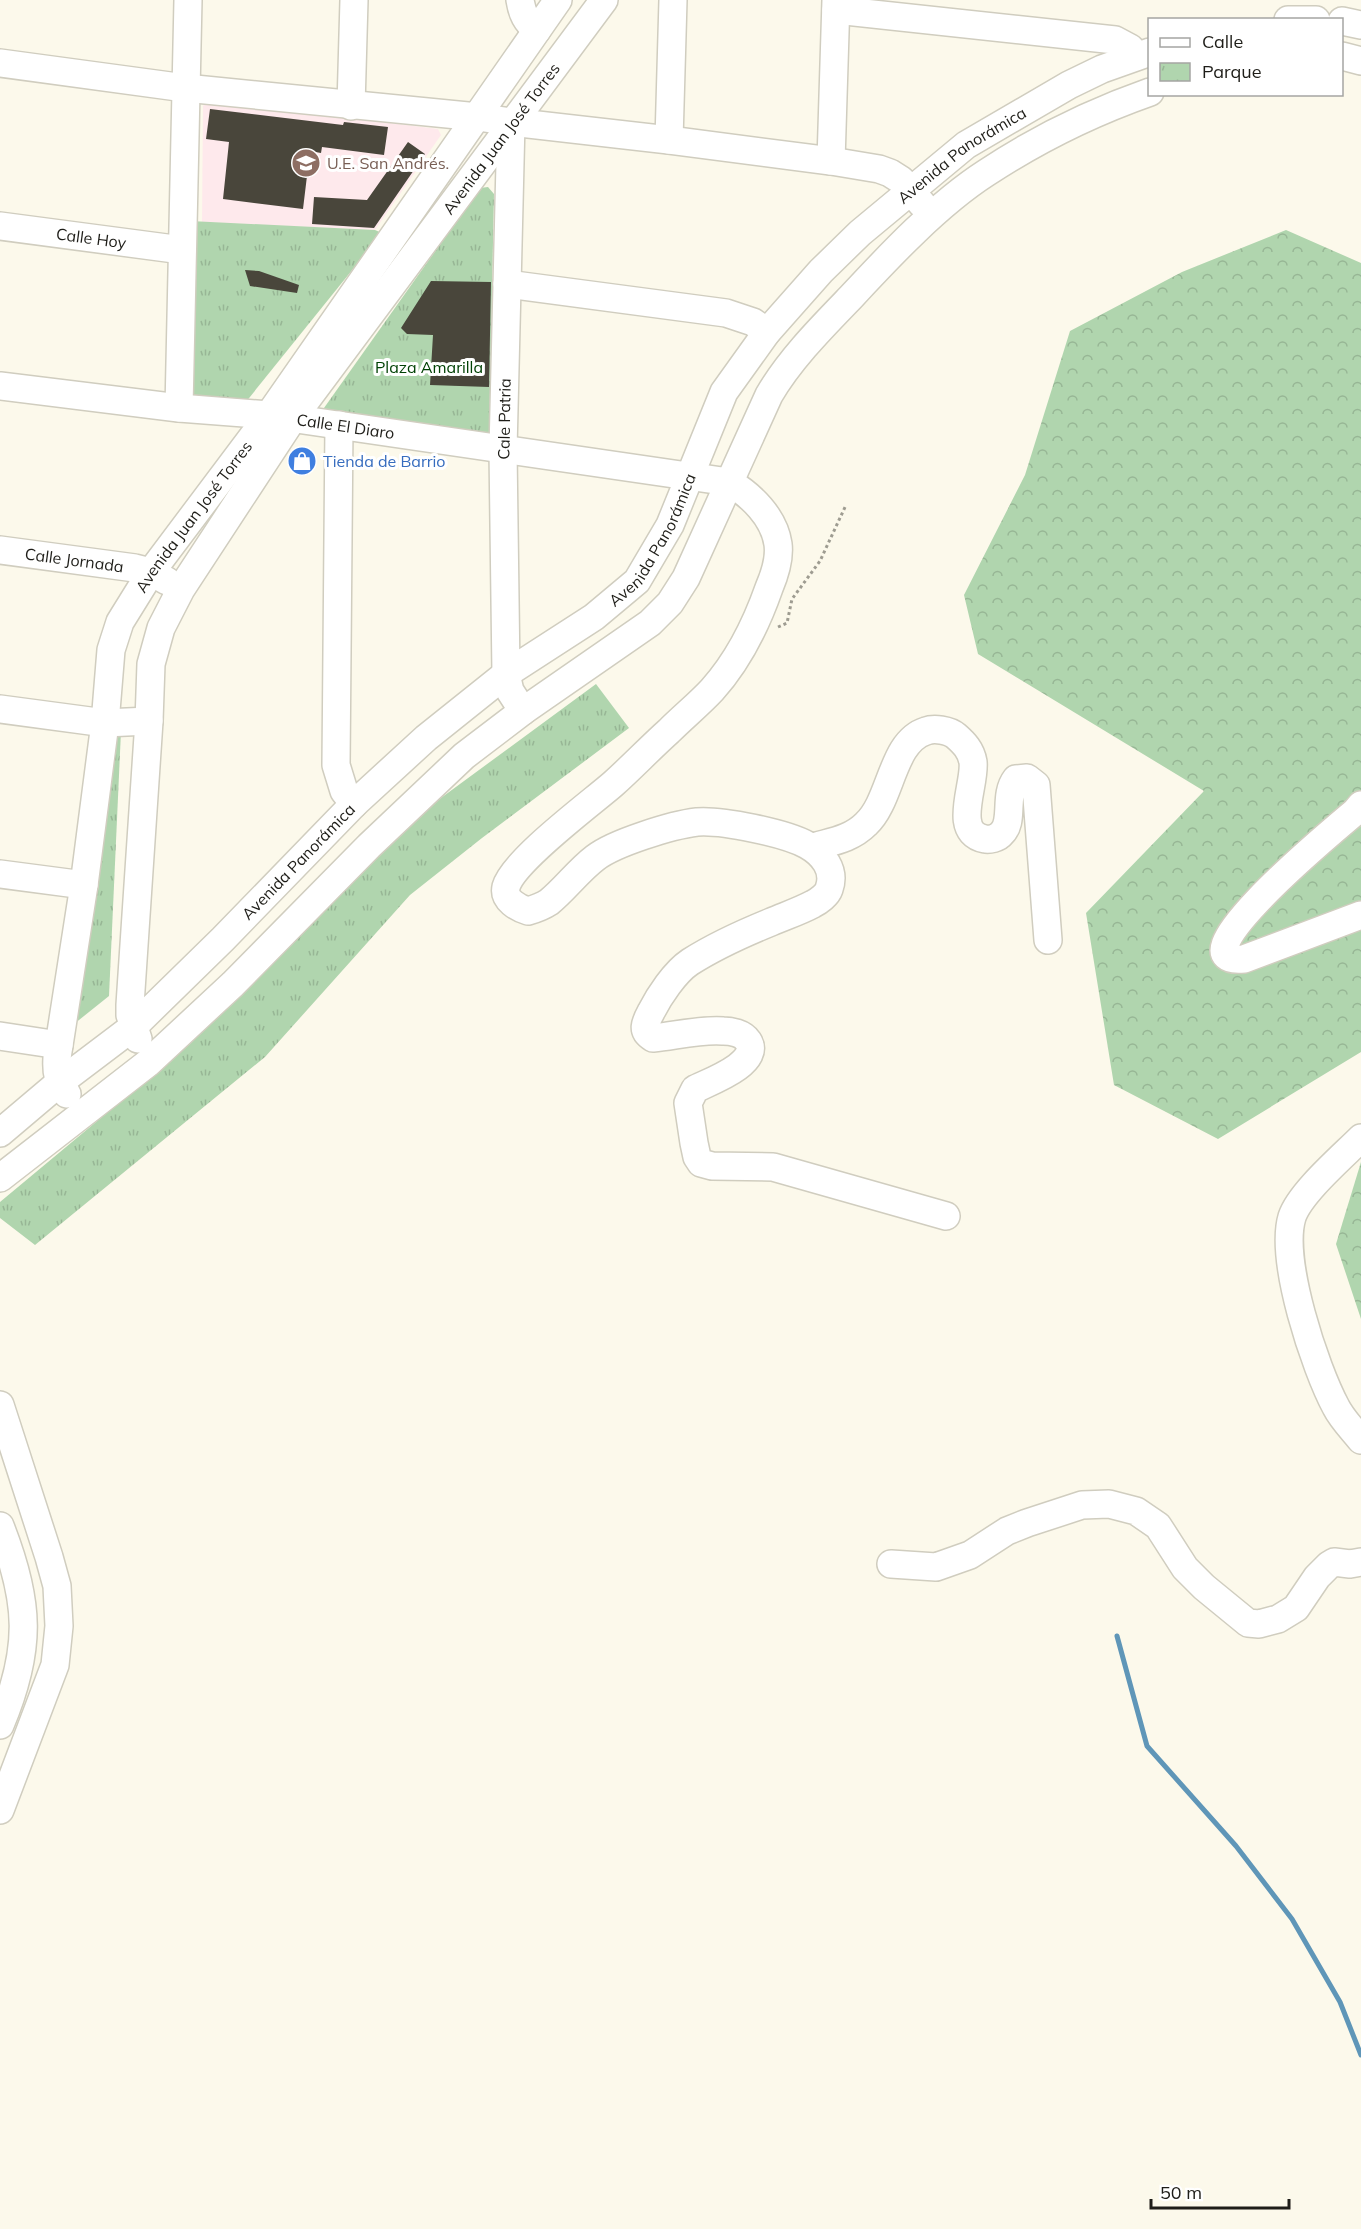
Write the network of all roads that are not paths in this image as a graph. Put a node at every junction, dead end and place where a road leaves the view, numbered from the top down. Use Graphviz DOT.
graph roads {
  1 [pos="188,0"];
  2 [pos="354,0"];
  3 [pos="520,0"];
  4 [pos="558,0"];
  5 [pos="603,0"];
  6 [pos="673,0"];
  7 [pos="1291,0"];
  8 [pos="1336,0"];
  9 [pos="836,5"];
  10 [pos="1290,18"];
  11 [pos="1334,18"];
  12 [pos="1343,21"];
  13 [pos="1361,25"];
  14 [pos="537,30"];
  15 [pos="1143,54"];
  16 [pos="1343,56"];
  17 [pos="1361,61"];
  18 [pos="0,63"];
  19 [pos="185,88"];
  20 [pos="1148,92"];
  21 [pos="351,106"];
  22 [pos="478,117"];
  23 [pos="511,122"];
  24 [pos="669,140"];
  25 [pos="831,161"];
  26 [pos="910,191"];
  27 [pos="933,216"];
  28 [pos="0,226"];
  29 [pos="182,250"];
  30 [pos="507,284"];
  31 [pos="767,332"];
  32 [pos="0,386"];
  33 [pos="179,408"];
  34 [pos="281,416"];
  35 [pos="339,425"];
  36 [pos="503,450"];
  37 [pos="690,477"];
  38 [pos="729,482"];
  39 [pos="0,550"];
  40 [pos="152,572"];
  41 [pos="181,589"];
  42 [pos="506,675"];
  43 [pos="0,710"];
  44 [pos="523,711"];
  45 [pos="149,721"];
  46 [pos="105,723"];
  47 [pos="354,804"];
  48 [pos="1361,805"];
  49 [pos="814,849"];
  50 [pos="0,874"];
  51 [pos="84,885"];
  52 [pos="1361,915"];
  53 [pos="1048,940"];
  54 [pos="133,1027"];
  55 [pos="0,1036"];
  56 [pos="59,1045"];
  57 [pos="148,1063"];
  58 [pos="59,1083"];
  59 [pos="82,1114"];
  60 [pos="0,1133"];
  61 [pos="1361,1138"];
  62 [pos="0,1178"];
  63 [pos="946,1216"];
  64 [pos="0,1405"];
  65 [pos="1361,1440"];
  66 [pos="38,1520"];
  67 [pos="0,1527"];
  68 [pos="1361,1562"];
  69 [pos="891,1564"];
  70 [pos="6,1690"];
  71 [pos="43,1697"];
  72 [pos="0,1725"];
  73 [pos="0,1810"];
  1 -- 19 [label="street"];
  2 -- 21 [label="street"];
  3 -- 14 [label="street"];
  4 -- 14 [label="street, Avenida Juan José Torres"];
  5 -- 23 [label="street, Avenida Juan José Torres"];
  6 -- 24 [label="street"];
  7 -- 10 [label="street"];
  8 -- 11 [label="street"];
  9 -- 15 [label="street"];
  9 -- 25 [label="street"];
  12 -- 13 [label="street"];
  14 -- 22 [label="street, Avenida Juan José Torres"];
  15 -- 26 [label="street, Avenida Panorámica"];
  16 -- 17 [label="street"];
  18 -- 19 [label="street"];
  19 -- 21 [label="street"];
  19 -- 29 [label="street"];
  20 -- 27 [label="street, Avenida Panorámica"];
  21 -- 22 [label="street"];
  22 -- 23 [label="street"];
  22 -- 34 [label="street, Avenida Juan José Torres"];
  23 -- 24 [label="street"];
  23 -- 30 [label="street, Cale Patria"];
  23 -- 34 [label="street, Avenida Juan José Torres"];
  24 -- 25 [label="street"];
  25 -- 26 [label="street"];
  26 -- 27 [label="street"];
  26 -- 31 [label="street, Avenida Panorámica"];
  27 -- 38 [label="street, Avenida Panorámica"];
  28 -- 29 [label="street, Calle Hoy"];
  29 -- 33 [label="street"];
  30 -- 31 [label="street"];
  30 -- 36 [label="street, Cale Patria"];
  31 -- 37 [label="street, Avenida Panorámica"];
  32 -- 33 [label="street, Calle El Diaro"];
  33 -- 34 [label="street, Calle El Diaro"];
  34 -- 35 [label="street, Calle El Diaro"];
  34 -- 40 [label="street, Avenida Juan José Torres"];
  34 -- 41 [label="street, Avenida Juan José Torres"];
  35 -- 36 [label="street, Calle El Diaro"];
  35 -- 47 [label="street"];
  36 -- 37 [label="street, Calle El Diaro"];
  36 -- 42 [label="street, Cale Patria"];
  37 -- 38 [label="street, Calle El Diaro"];
  37 -- 42 [label="street, Avenida Panorámica"];
  38 -- 44 [label="street, Avenida Panorámica"];
  38 -- 49 [label="street"];
  39 -- 40 [label="street, Calle Jornada"];
  40 -- 41 [label="street, Calle Jornada"];
  40 -- 46 [label="street, Avenida Juan José Torres"];
  41 -- 45 [label="street, Avenida Juan José Torres"];
  42 -- 44 [label="street, Cale Patria"];
  42 -- 47 [label="street, Avenida Panorámica"];
  43 -- 46 [label="street"];
  44 -- 57 [label="street, Avenida Panorámica"];
  45 -- 46 [label="street"];
  45 -- 54 [label="street, Avenida Juan José Torres"];
  46 -- 51 [label="street, Avenida Juan José Torres"];
  47 -- 54 [label="street, Avenida Panorámica"];
  48 -- 52 [label="street"];
  49 -- 53 [label="street"];
  49 -- 63 [label="street"];
  50 -- 51 [label="street"];
  51 -- 56 [label="street, Avenida Juan José Torres"];
  54 -- 57 [label="street, Avenida Juan José Torres"];
  54 -- 58 [label="street, Avenida Panorámica"];
  55 -- 56 [label="street"];
  56 -- 58 [label="street, Avenida Juan José Torres"];
  57 -- 59 [label="street, Avenida Panorámica"];
  58 -- 59 [label="street"];
  58 -- 60 [label="street, Avenida Panorámica"];
  59 -- 62 [label="street, Avenida Panorámica"];
  61 -- 65 [label="street"];
  64 -- 66 [label="street"];
  66 -- 67 [label="street"];
  66 -- 71 [label="street"];
  67 -- 70 [label="street"];
  68 -- 69 [label="street"];
  70 -- 71 [label="street"];
  70 -- 72 [label="street"];
  71 -- 73 [label="street"];
}
